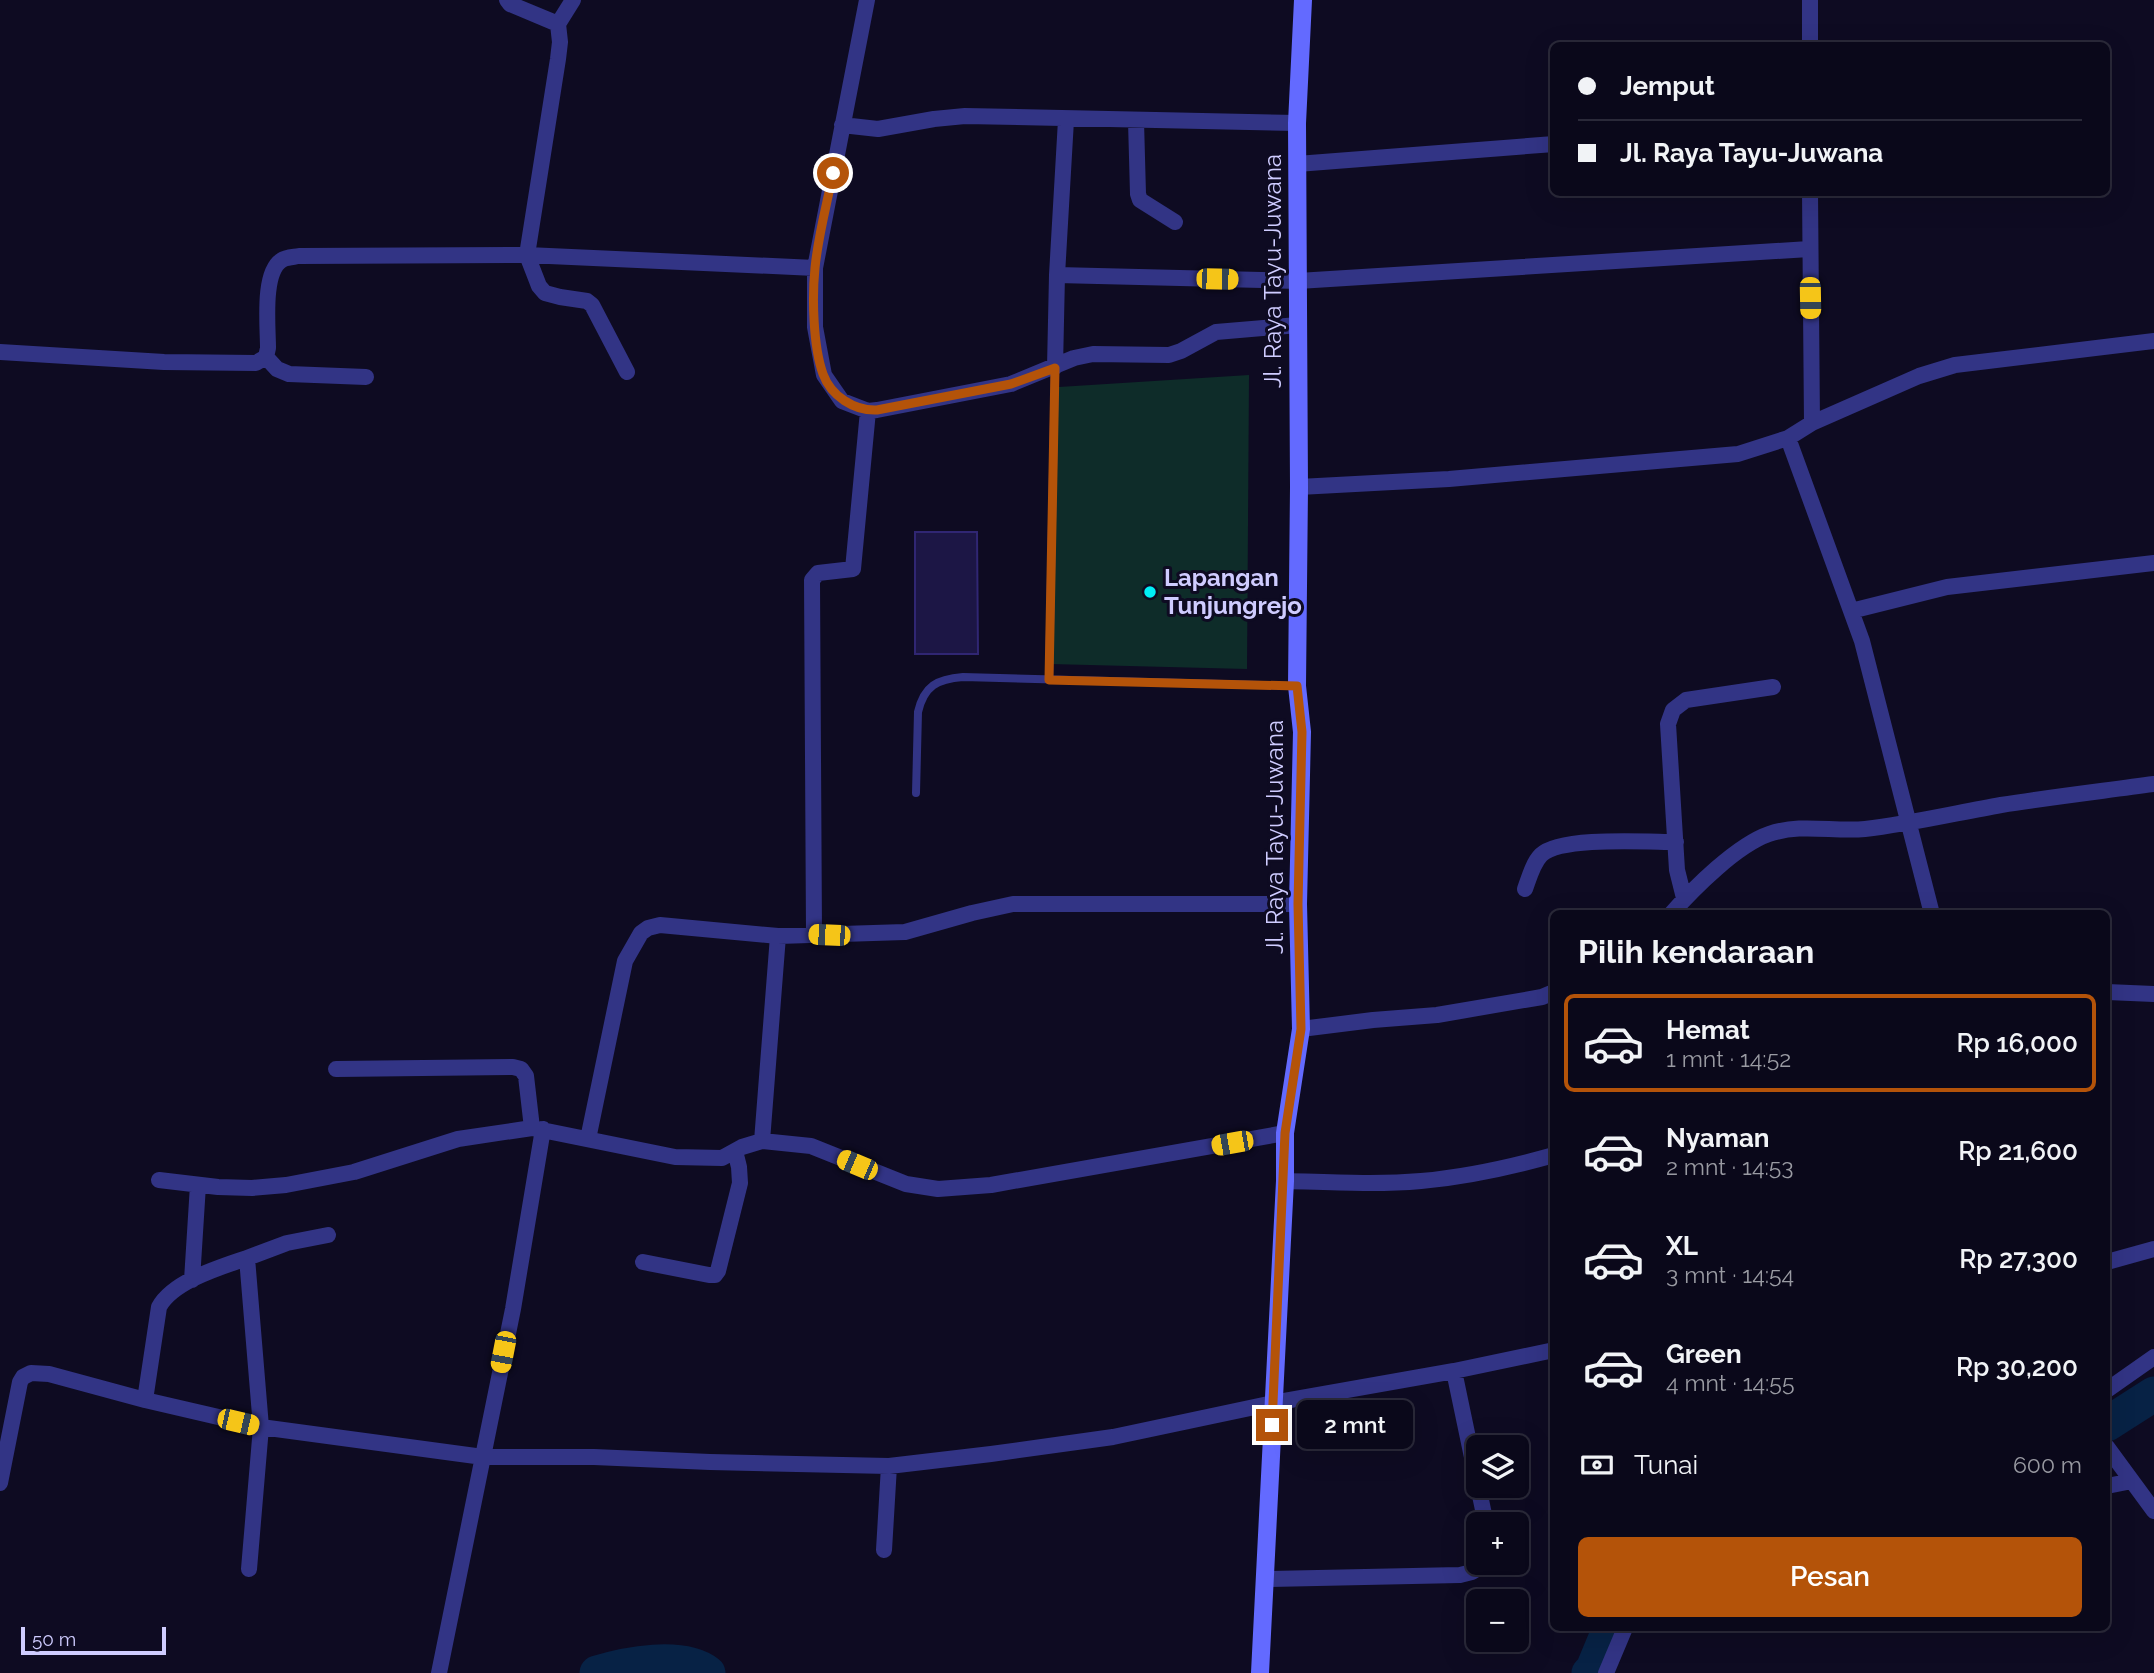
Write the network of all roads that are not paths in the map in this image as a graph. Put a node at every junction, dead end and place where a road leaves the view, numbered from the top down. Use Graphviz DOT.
graph roads {
  1 [pos="507,0"];
  2 [pos="573,0"];
  3 [pos="867,0"];
  4 [pos="1303,0"];
  5 [pos="1810,0"];
  6 [pos="558,24"];
  7 [pos="1810,42"];
  8 [pos="1066,120"];
  9 [pos="1136,121"];
  10 [pos="1297,123"];
  11 [pos="842,125"];
  12 [pos="1550,144"];
  13 [pos="1297,164"];
  14 [pos="1810,196"];
  15 [pos="1175,222"];
  16 [pos="1809,249"];
  17 [pos="527,255"];
  18 [pos="815,268"];
  19 [pos="1057,275"];
  20 [pos="1298,281"];
  21 [pos="1298,325"];
  22 [pos="2154,341"];
  23 [pos="0,352"];
  24 [pos="265,357"];
  25 [pos="1055,368"];
  26 [pos="627,372"];
  27 [pos="366,377"];
  28 [pos="868,411"];
  29 [pos="1812,423"];
  30 [pos="1788,438"];
  31 [pos="1299,487"];
  32 [pos="2154,563"];
  33 [pos="1851,611"];
  34 [pos="1049,680"];
  35 [pos="1297,686"];
  36 [pos="1773,687"];
  37 [pos="2154,784"];
  38 [pos="916,793"];
  39 [pos="1909,822"];
  40 [pos="1676,842"];
  41 [pos="1525,889"];
  42 [pos="1684,898"];
  43 [pos="1298,904"];
  44 [pos="1674,910"];
  45 [pos="1931,910"];
  46 [pos="814,934"];
  47 [pos="778,936"];
  48 [pos="2110,992"];
  49 [pos="1550,994"];
  50 [pos="2154,994"];
  51 [pos="1301,1029"];
  52 [pos="336,1069"];
  53 [pos="537,1129"];
  54 [pos="1285,1133"];
  55 [pos="588,1139"];
  56 [pos="762,1141"];
  57 [pos="735,1151"];
  58 [pos="1550,1156"];
  59 [pos="159,1180"];
  60 [pos="1284,1181"];
  61 [pos="198,1185"];
  62 [pos="328,1235"];
  63 [pos="2154,1249"];
  64 [pos="247,1258"];
  65 [pos="2110,1261"];
  66 [pos="643,1262"];
  67 [pos="192,1280"];
  68 [pos="1550,1351"];
  69 [pos="2154,1357"];
  70 [pos="1454,1371"];
  71 [pos="2110,1388"];
  72 [pos="145,1400"];
  73 [pos="1273,1403"];
  74 [pos="261,1427"];
  75 [pos="2110,1451"];
  76 [pos="483,1457"];
  77 [pos="889,1466"];
  78 [pos="2132,1481"];
  79 [pos="0,1483"];
  80 [pos="2110,1485"];
  81 [pos="2154,1511"];
  82 [pos="1483,1512"];
  83 [pos="884,1550"];
  84 [pos="249,1569"];
  85 [pos="1466,1574"];
  86 [pos="1264,1579"];
  87 [pos="1624,1631"];
  88 [pos="439,1673"];
  89 [pos="1260,1673"];
  90 [pos="1606,1673"];
  1 -- 6 [label="street"];
  2 -- 6 [label="street"];
  3 -- 11 [label="street"];
  4 -- 10 [label="main road, Jl. Raya Tayu-Juwana"];
  5 -- 7 [label="street"];
  6 -- 17 [label="street"];
  8 -- 9 [label="street"];
  8 -- 11 [label="street"];
  8 -- 19 [label="street"];
  9 -- 10 [label="street"];
  9 -- 15 [label="street"];
  10 -- 13 [label="main road, Jl. Raya Tayu-Juwana"];
  11 -- 18 [label="street"];
  12 -- 13 [label="street"];
  13 -- 20 [label="main road, Jl. Raya Tayu-Juwana"];
  14 -- 16 [label="street"];
  16 -- 20 [label="street"];
  16 -- 29 [label="street"];
  17 -- 18 [label="street"];
  17 -- 24 [label="street"];
  17 -- 26 [label="street"];
  18 -- 28 [label="street"];
  19 -- 20 [label="street"];
  19 -- 25 [label="street"];
  20 -- 21 [label="main road, Jl. Raya Tayu-Juwana"];
  21 -- 25 [label="street"];
  21 -- 31 [label="main road, Jl. Raya Tayu-Juwana"];
  22 -- 29 [label="street"];
  23 -- 24 [label="street"];
  24 -- 27 [label="street"];
  25 -- 28 [label="street"];
  25 -- 34 [label="lane"];
  28 -- 46 [label="street"];
  29 -- 30 [label="street"];
  30 -- 31 [label="street"];
  30 -- 33 [label="street"];
  31 -- 35 [label="main road, Jl. Raya Tayu-Juwana"];
  32 -- 33 [label="street"];
  33 -- 39 [label="street"];
  34 -- 35 [label="lane"];
  34 -- 38 [label="lane"];
  35 -- 43 [label="main road, Jl. Raya Tayu-Juwana"];
  36 -- 40 [label="street"];
  37 -- 39 [label="street"];
  39 -- 42 [label="street"];
  39 -- 45 [label="street"];
  40 -- 41 [label="street"];
  40 -- 42 [label="street"];
  42 -- 44 [label="street"];
  43 -- 46 [label="street"];
  43 -- 51 [label="main road, Jl. Raya Tayu-Juwana"];
  46 -- 47 [label="street"];
  47 -- 55 [label="street"];
  47 -- 56 [label="street"];
  48 -- 50 [label="street"];
  49 -- 51 [label="street"];
  51 -- 54 [label="main road, Jl. Raya Tayu-Juwana"];
  52 -- 53 [label="street"];
  53 -- 55 [label="street"];
  53 -- 61 [label="street"];
  53 -- 76 [label="street"];
  54 -- 56 [label="street"];
  54 -- 60 [label="main road, Jl. Raya Tayu-Juwana"];
  55 -- 57 [label="street"];
  56 -- 57 [label="street"];
  57 -- 66 [label="street"];
  58 -- 60 [label="street"];
  59 -- 61 [label="street"];
  60 -- 73 [label="main road, Jl. Raya Tayu-Juwana"];
  61 -- 67 [label="street"];
  62 -- 64 [label="street"];
  63 -- 65 [label="street"];
  64 -- 67 [label="street"];
  64 -- 74 [label="street"];
  67 -- 72 [label="street"];
  68 -- 70 [label="street"];
  69 -- 71 [label="street"];
  70 -- 73 [label="street"];
  70 -- 82 [label="street"];
  72 -- 74 [label="street"];
  72 -- 79 [label="street"];
  73 -- 77 [label="street"];
  73 -- 86 [label="main road, Jl. Raya Tayu-Juwana"];
  74 -- 76 [label="street"];
  74 -- 84 [label="street"];
  75 -- 78 [label="street"];
  76 -- 77 [label="street"];
  76 -- 88 [label="street"];
  77 -- 83 [label="street"];
  78 -- 80 [label="street"];
  78 -- 81 [label="street"];
  85 -- 86 [label="street"];
  86 -- 89 [label="main road, Jl. Raya Tayu-Juwana"];
  87 -- 90 [label="street"];
}
